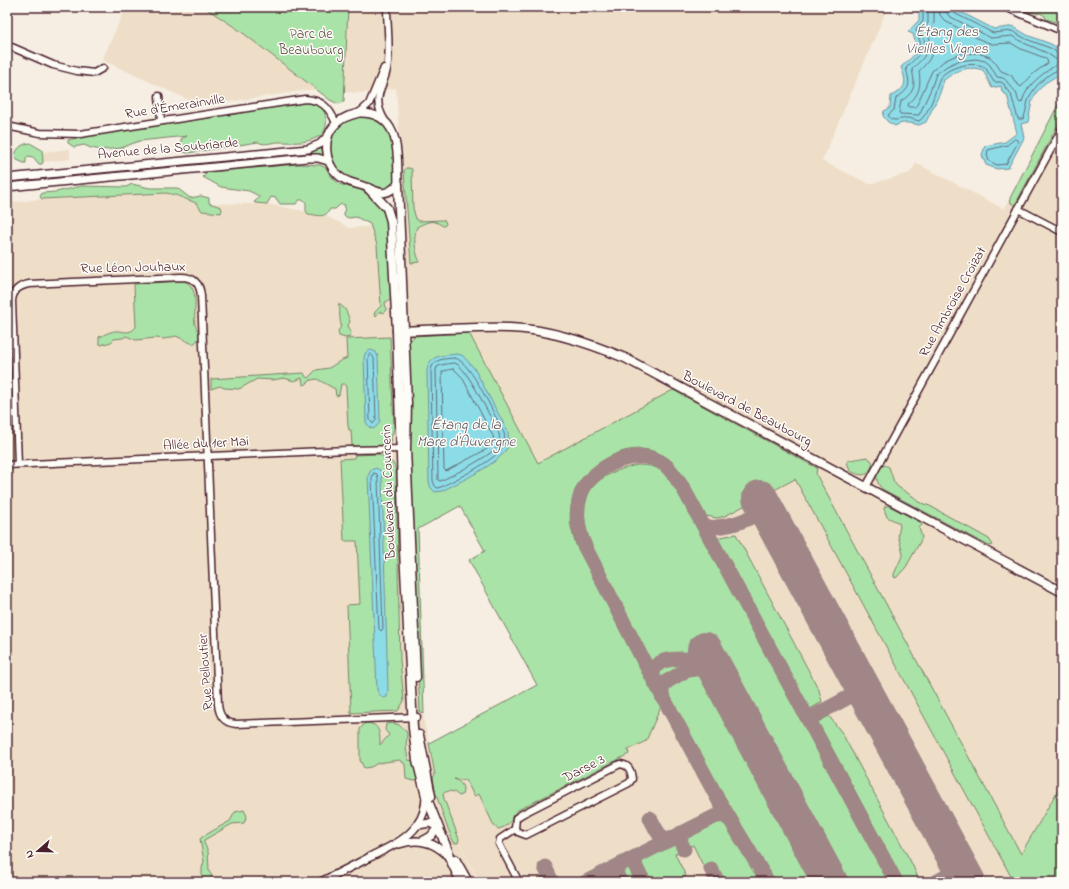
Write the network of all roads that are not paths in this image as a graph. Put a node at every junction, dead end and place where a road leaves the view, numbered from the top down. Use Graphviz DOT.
graph roads {
  1 [pos="387,7"];
  2 [pos="1005,7"];
  3 [pos="1062,31"];
  4 [pos="7,45"];
  5 [pos="388,46"];
  6 [pos="103,68"];
  7 [pos="159,96"];
  8 [pos="359,114"];
  9 [pos="161,122"];
  10 [pos="386,122"];
  11 [pos="336,123"];
  12 [pos="7,126"];
  13 [pos="1062,129"];
  14 [pos="327,137"];
  15 [pos="328,161"];
  16 [pos="7,178"];
  17 [pos="398,184"];
  18 [pos="7,187"];
  19 [pos="368,188"];
  20 [pos="1018,209"];
  21 [pos="1062,232"];
  22 [pos="7,289"];
  23 [pos="15,291"];
  24 [pos="401,331"];
  25 [pos="403,449"];
  26 [pos="208,456"];
  27 [pos="18,464"];
  28 [pos="7,465"];
  29 [pos="866,487"];
  30 [pos="1062,592"];
  31 [pos="415,717"];
  32 [pos="428,799"];
  33 [pos="418,825"];
  34 [pos="438,827"];
  35 [pos="515,829"];
  36 [pos="422,841"];
  37 [pos="393,845"];
  38 [pos="448,854"];
  39 [pos="321,882"];
  40 [pos="461,882"];
  41 [pos="468,882"];
  42 [pos="519,882"];
  1 -- 5 [label="street"];
  2 -- 3 [label="street"];
  4 -- 6 [label="street"];
  5 -- 8 [label="street"];
  5 -- 10 [label="street"];
  7 -- 9 [label="street"];
  8 -- 10 [label="street"];
  8 -- 11 [label="street"];
  9 -- 11 [label="street, Rue d'Émerainville"];
  9 -- 12 [label="street, Rue d'Émerainville"];
  10 -- 17 [label="street"];
  11 -- 14 [label="street"];
  13 -- 20 [label="street, Rue Ambroise Croizat"];
  14 -- 15 [label="street"];
  14 -- 16 [label="street, Avenue de la Soubriarde"];
  15 -- 18 [label="street, Avenue de la Soubriarde"];
  15 -- 19 [label="street"];
  17 -- 19 [label="street"];
  17 -- 24 [label="main road, Boulevard du Courcerin"];
  19 -- 24 [label="main road, Boulevard du Courcerin"];
  20 -- 21 [label="street"];
  20 -- 29 [label="street, Rue Ambroise Croizat"];
  22 -- 23 [label="street"];
  23 -- 26 [label="street, Rue Léon Jouhaux"];
  23 -- 27 [label="street"];
  24 -- 25 [label="main road, Boulevard du Courcerin"];
  24 -- 29 [label="main road, Boulevard de Beaubourg"];
  25 -- 26 [label="street, Allée du 1er Mai"];
  25 -- 31 [label="main road, Boulevard du Courcerin"];
  26 -- 27 [label="street, Allée du 1er Mai"];
  26 -- 31 [label="street, Rue Pelloutier"];
  27 -- 28 [label="street, Allée du 1er Mai"];
  29 -- 30 [label="main road, Boulevard de Beaubourg"];
  31 -- 32 [label="main road, Boulevard du Courcerin"];
  32 -- 33 [label="street"];
  32 -- 34 [label="main road, Boulevard du Courcerin"];
  33 -- 34 [label="street"];
  33 -- 37 [label="street"];
  34 -- 36 [label="street"];
  34 -- 38 [label="main road, Boulevard du Courcerin"];
  35 -- 35 [label="street, Darse 3"];
  35 -- 42 [label="street"];
  36 -- 37 [label="street"];
  36 -- 38 [label="street"];
  37 -- 39 [label="street"];
  38 -- 40 [label="main road, Boulevard du Courcerin"];
  38 -- 41 [label="main road, Boulevard du Courcerin"];
}
